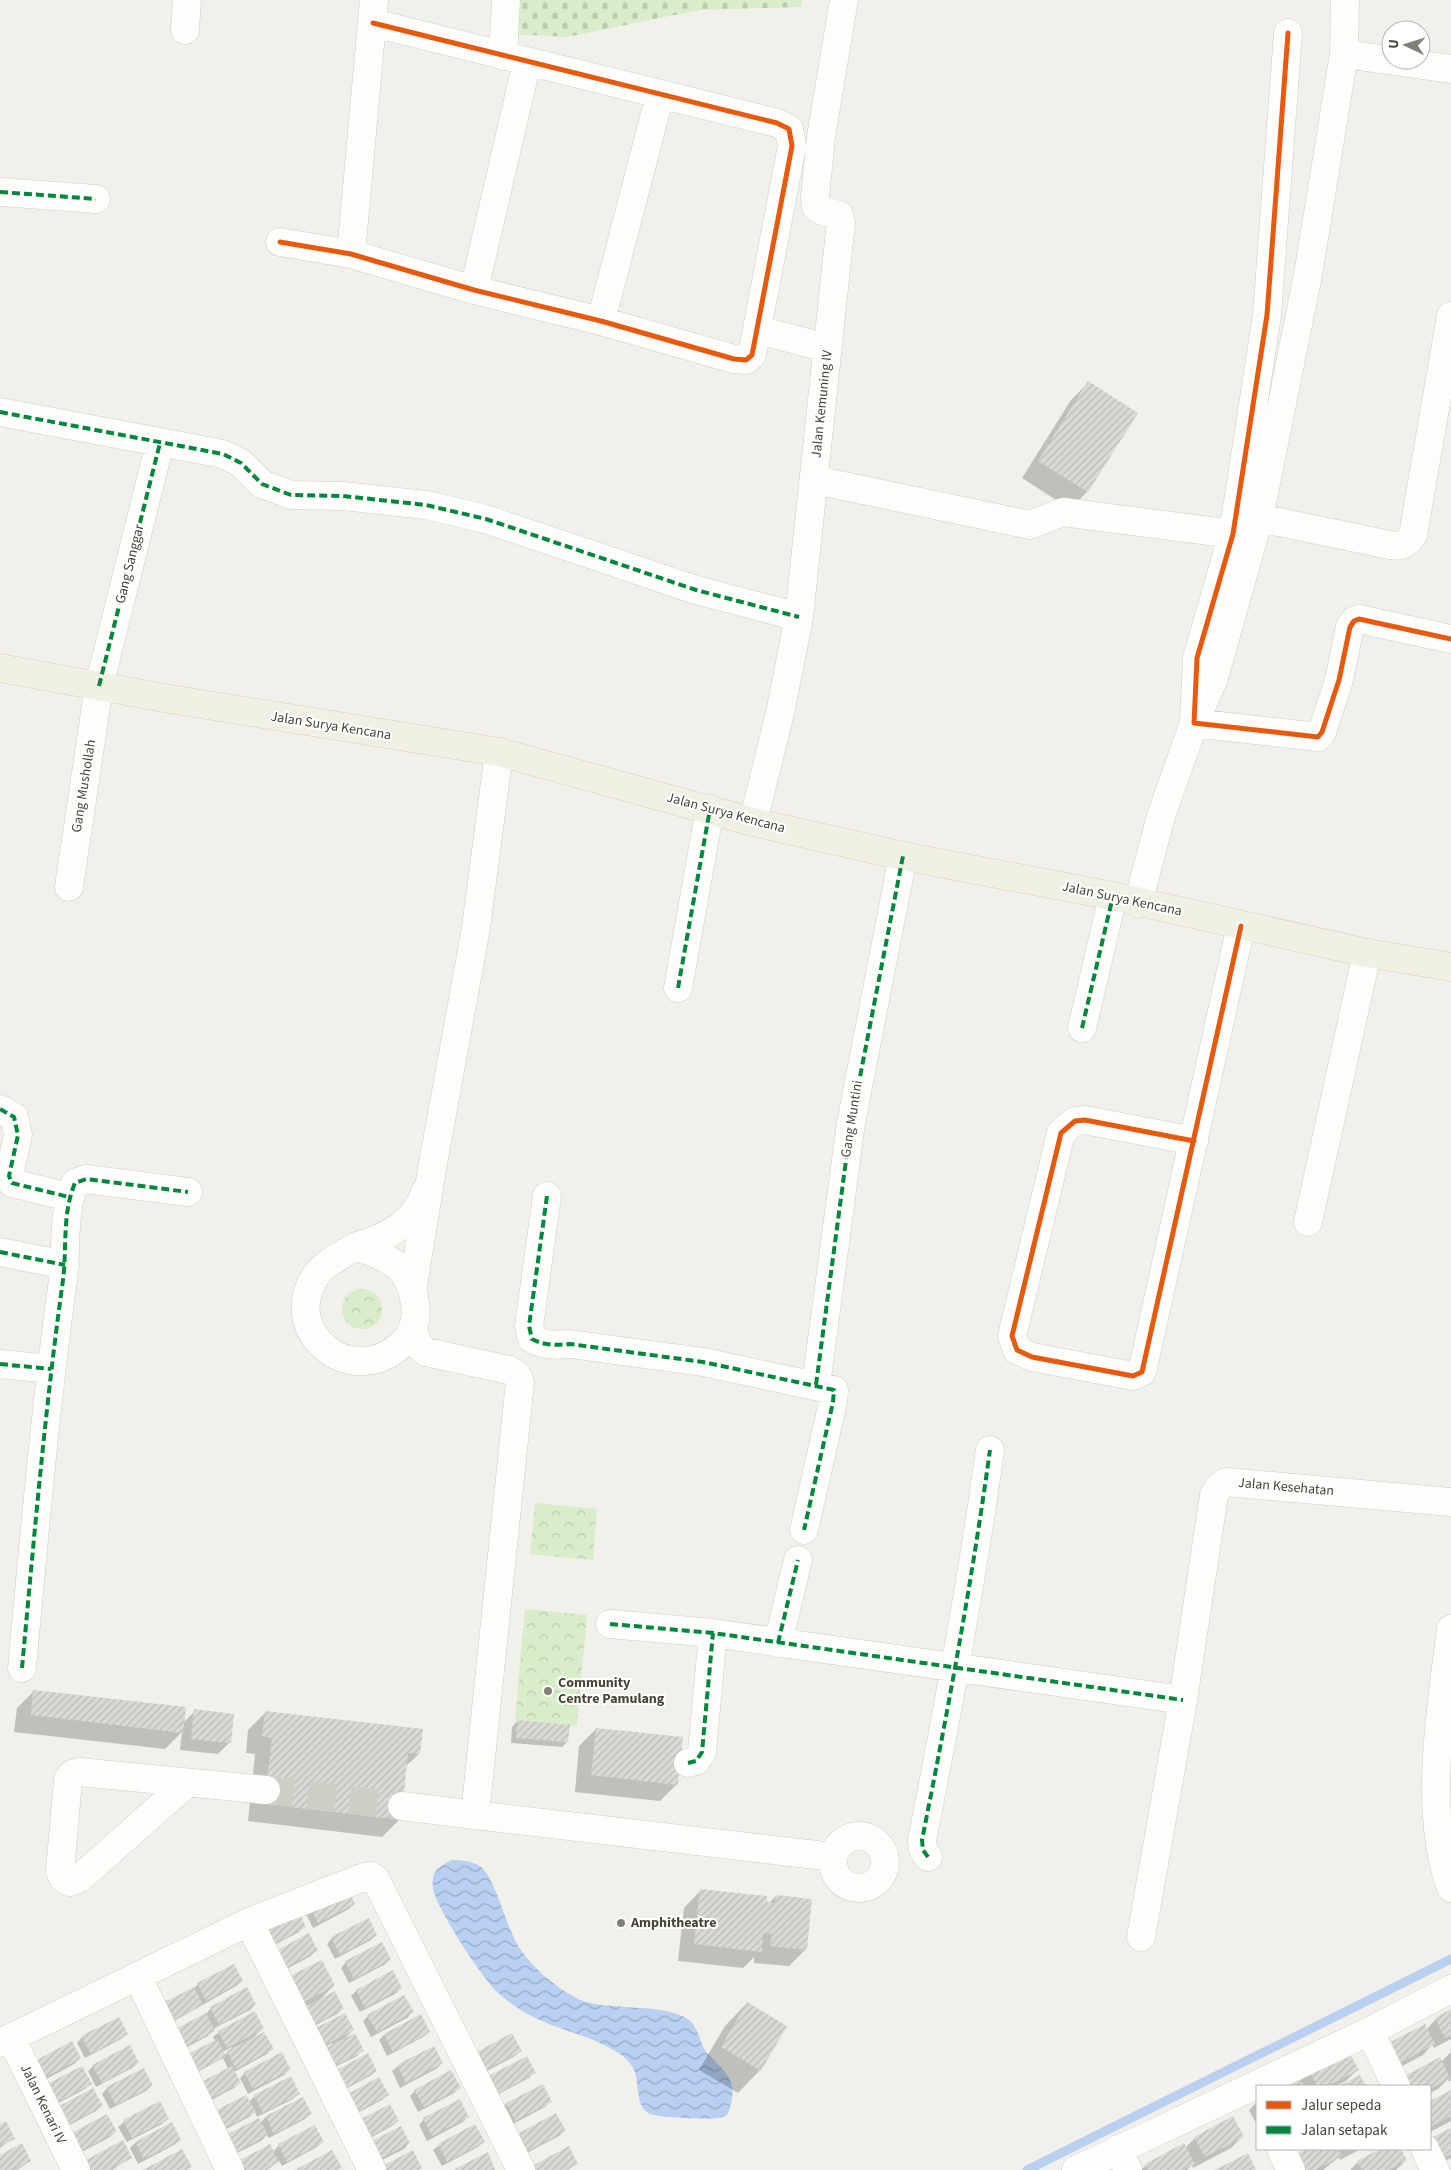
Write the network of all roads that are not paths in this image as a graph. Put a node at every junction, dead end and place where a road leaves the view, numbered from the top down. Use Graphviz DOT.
graph roads {
  1 [pos="187,0"];
  2 [pos="506,0"];
  3 [pos="844,0"];
  4 [pos="1345,0"];
  5 [pos="374,12"];
  6 [pos="185,30"];
  7 [pos="1288,33"];
  8 [pos="1344,54"];
  9 [pos="515,59"];
  10 [pos="1451,69"];
  11 [pos="660,95"];
  12 [pos="0,192"];
  13 [pos="96,199"];
  14 [pos="280,242"];
  15 [pos="351,254"];
  16 [pos="474,290"];
  17 [pos="1451,316"];
  18 [pos="601,321"];
  19 [pos="758,330"];
  20 [pos="827,348"];
  21 [pos="0,412"];
  22 [pos="160,442"];
  23 [pos="815,480"];
  24 [pos="1259,518"];
  25 [pos="1233,534"];
  26 [pos="799,618"];
  27 [pos="1451,639"];
  28 [pos="0,668"];
  29 [pos="99,686"];
  30 [pos="1194,723"];
  31 [pos="499,752"];
  32 [pos="710,809"];
  33 [pos="753,822"];
  34 [pos="903,856"];
  35 [pos="69,887"];
  36 [pos="1125,899"];
  37 [pos="1240,926"];
  38 [pos="1367,953"];
  39 [pos="1451,967"];
  40 [pos="678,988"];
  41 [pos="1082,1028"];
  42 [pos="0,1109"];
  43 [pos="1194,1141"];
  44 [pos="432,1169"];
  45 [pos="188,1192"];
  46 [pos="547,1196"];
  47 [pos="69,1197"];
  48 [pos="1308,1222"];
  49 [pos="357,1246"];
  50 [pos="0,1252"];
  51 [pos="65,1264"];
  52 [pos="413,1286"];
  53 [pos="413,1328"];
  54 [pos="0,1364"];
  55 [pos="51,1369"];
  56 [pos="816,1385"];
  57 [pos="990,1450"];
  58 [pos="1451,1502"];
  59 [pos="804,1530"];
  60 [pos="798,1560"];
  61 [pos="610,1624"];
  62 [pos="1451,1629"];
  63 [pos="713,1633"];
  64 [pos="778,1643"];
  65 [pos="22,1668"];
  66 [pos="956,1668"];
  67 [pos="1183,1700"];
  68 [pos="688,1763"];
  69 [pos="187,1783"];
  70 [pos="266,1790"];
  71 [pos="402,1806"];
  72 [pos="476,1815"];
  73 [pos="833,1857"];
  74 [pos="928,1857"];
  75 [pos="1449,1875"];
  76 [pos="249,1922"];
  77 [pos="1141,1937"];
  78 [pos="138,1977"];
  79 [pos="1451,1989"];
  80 [pos="1370,2031"];
  81 [pos="6,2040"];
  82 [pos="1271,2085"];
  83 [pos="1396,2085"];
  84 [pos="1254,2094"];
  85 [pos="1281,2150"];
  86 [pos="1425,2150"];
  87 [pos="1123,2160"];
  88 [pos="76,2170"];
  89 [pos="230,2170"];
  90 [pos="372,2170"];
  91 [pos="521,2170"];
  92 [pos="1076,2170"];
  93 [pos="1291,2170"];
  94 [pos="1435,2170"];
  1 -- 6 [label="street"];
  2 -- 9 [label="street"];
  3 -- 20 [label="street, Jalan Kemuning IV"];
  4 -- 8 [label="street"];
  5 -- 9 [label="street"];
  5 -- 15 [label="street"];
  7 -- 25 [label="street"];
  8 -- 10 [label="street"];
  8 -- 24 [label="street"];
  9 -- 11 [label="street"];
  9 -- 16 [label="street"];
  11 -- 18 [label="street"];
  11 -- 19 [label="street"];
  12 -- 13 [label="street"];
  14 -- 15 [label="street"];
  15 -- 16 [label="street"];
  16 -- 18 [label="street"];
  17 -- 24 [label="street"];
  18 -- 19 [label="street"];
  19 -- 20 [label="street"];
  20 -- 23 [label="street, Jalan Kemuning IV"];
  21 -- 22 [label="street"];
  22 -- 26 [label="street"];
  22 -- 29 [label="street, Gang Sanggar"];
  23 -- 25 [label="street"];
  23 -- 26 [label="street, Jalan Kemuning IV"];
  24 -- 30 [label="street"];
  25 -- 30 [label="street"];
  26 -- 33 [label="street, Jalan Kemuning IV"];
  27 -- 30 [label="street"];
  28 -- 29 [label="main road, Jalan Surya Kencana"];
  29 -- 31 [label="main road, Jalan Surya Kencana"];
  29 -- 35 [label="street, Gang Mushollah"];
  30 -- 36 [label="street"];
  31 -- 32 [label="main road, Jalan Surya Kencana"];
  31 -- 44 [label="street"];
  32 -- 33 [label="main road, Jalan Surya Kencana"];
  32 -- 40 [label="street"];
  33 -- 34 [label="main road, Jalan Surya Kencana"];
  34 -- 36 [label="main road, Jalan Surya Kencana"];
  34 -- 56 [label="street, Gang Muntini"];
  36 -- 37 [label="main road, Jalan Surya Kencana"];
  36 -- 41 [label="street"];
  37 -- 38 [label="main road, Jalan Surya Kencana"];
  37 -- 43 [label="street"];
  38 -- 39 [label="main road, Jalan Surya Kencana"];
  38 -- 48 [label="street"];
  42 -- 47 [label="street"];
  43 -- 43 [label="street"];
  44 -- 49 [label="street"];
  44 -- 52 [label="street"];
  45 -- 47 [label="street"];
  46 -- 56 [label="street"];
  47 -- 51 [label="street"];
  49 -- 52 [label="street"];
  49 -- 53 [label="street"];
  50 -- 51 [label="street"];
  51 -- 55 [label="street"];
  52 -- 53 [label="street"];
  53 -- 72 [label="street"];
  54 -- 55 [label="street"];
  55 -- 65 [label="street"];
  56 -- 59 [label="street"];
  57 -- 66 [label="street"];
  58 -- 67 [label="street, Jalan Kesehatan"];
  60 -- 64 [label="street"];
  61 -- 63 [label="street"];
  62 -- 75 [label="street"];
  63 -- 64 [label="street"];
  63 -- 68 [label="street"];
  64 -- 66 [label="street"];
  66 -- 67 [label="street"];
  66 -- 74 [label="street"];
  67 -- 77 [label="street, Jalan Kesehatan"];
  69 -- 69 [label="street"];
  69 -- 70 [label="street"];
  71 -- 72 [label="street"];
  72 -- 73 [label="street"];
  76 -- 78 [label="street"];
  76 -- 90 [label="street"];
  76 -- 91 [label="street"];
  78 -- 81 [label="street"];
  78 -- 89 [label="street"];
  79 -- 80 [label="street"];
  80 -- 82 [label="street"];
  80 -- 83 [label="street"];
  81 -- 88 [label="street, Jalan Kenari IV"];
  84 -- 87 [label="street"];
  85 -- 93 [label="street"];
  86 -- 94 [label="street"];
  87 -- 92 [label="street"];
}
